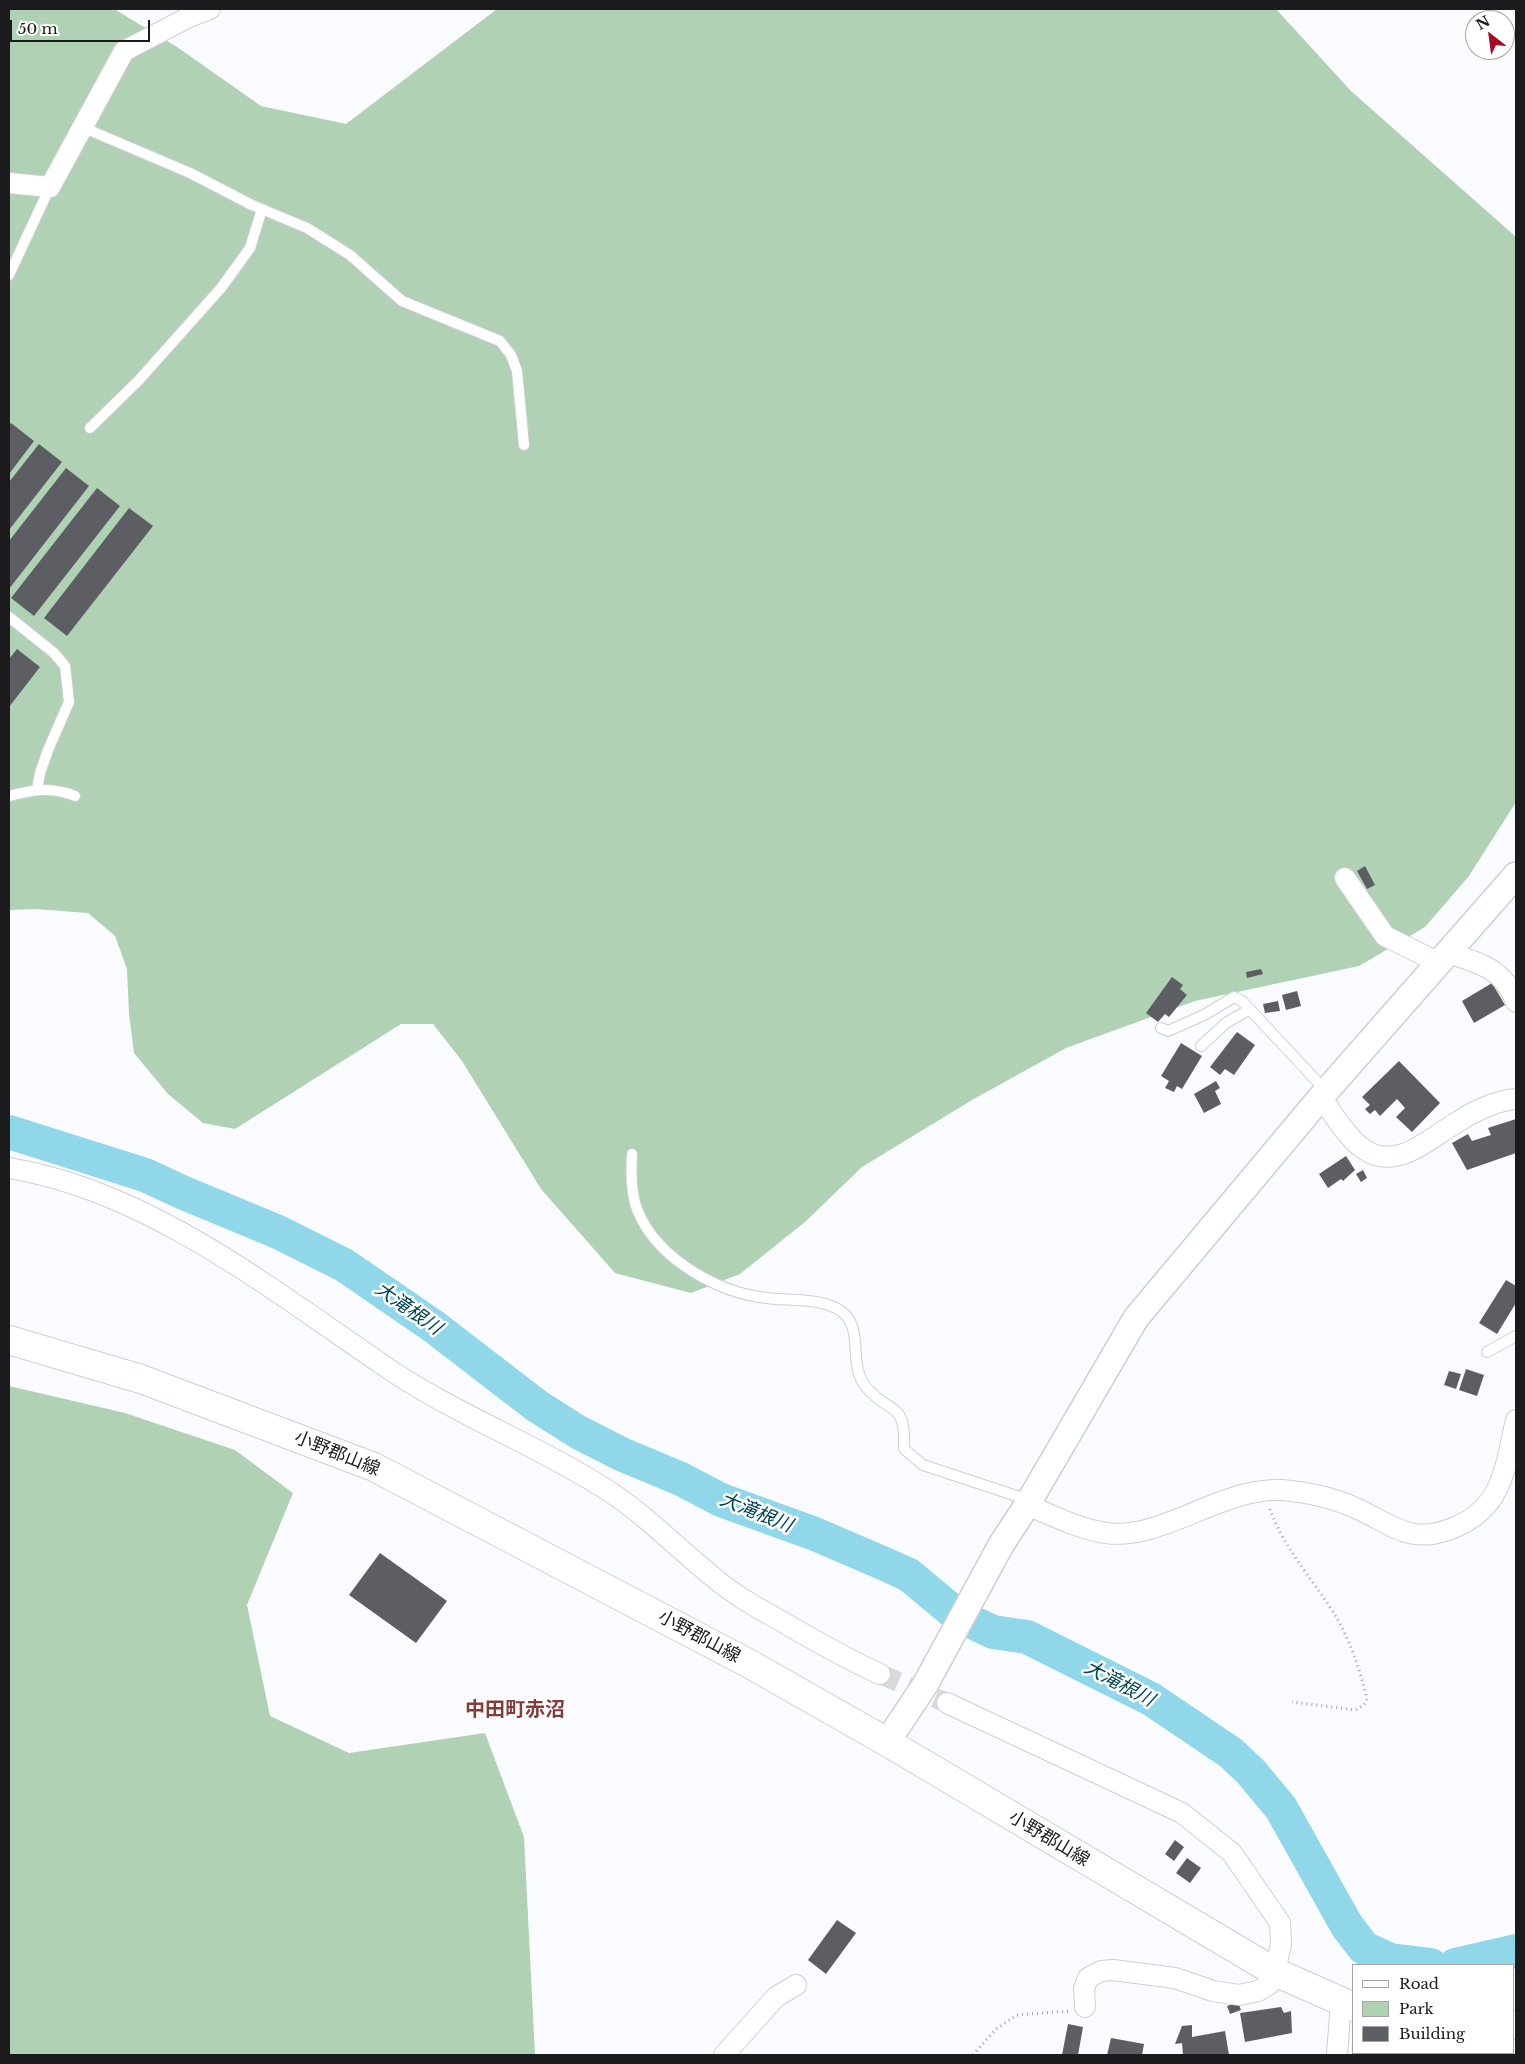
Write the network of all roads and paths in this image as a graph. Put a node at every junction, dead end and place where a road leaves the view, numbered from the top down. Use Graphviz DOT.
graph roads {
  1 [pos="210,9"];
  2 [pos="82,127"];
  3 [pos="9,183"];
  4 [pos="50,187"];
  5 [pos="262,209"];
  6 [pos="9,275"];
  7 [pos="90,428"];
  8 [pos="524,445"];
  9 [pos="9,617"];
  10 [pos="37,789"];
  11 [pos="9,796"];
  12 [pos="75,796"];
  13 [pos="1516,876"];
  14 [pos="1345,878"];
  15 [pos="1443,958"];
  16 [pos="1516,1002"];
  17 [pos="1250,1009"];
  18 [pos="1161,1028"];
  19 [pos="1201,1046"];
  20 [pos="1324,1094"];
  21 [pos="1516,1099"];
  22 [pos="632,1154"];
  23 [pos="9,1168"];
  24 [pos="1516,1336"];
  25 [pos="9,1340"];
  26 [pos="1487,1352"];
  27 [pos="1516,1420"];
  28 [pos="1272,1490"];
  29 [pos="1508,1490"];
  30 [pos="1028,1503"];
  31 [pos="880,1674"];
  32 [pos="1292,1702"];
  33 [pos="947,1703"];
  34 [pos="887,1742"];
  35 [pos="1275,1972"];
  36 [pos="796,1985"];
  37 [pos="1347,2004"];
  38 [pos="1086,2007"];
  39 [pos="724,2055"];
  40 [pos="973,2055"];
  41 [pos="1337,2055"];
  1 -- 2 [label="street"];
  2 -- 4 [label="street"];
  2 -- 5 [label="lane"];
  3 -- 4 [label="street"];
  4 -- 6 [label="lane"];
  5 -- 7 [label="lane"];
  5 -- 8 [label="lane"];
  9 -- 10 [label="lane"];
  10 -- 11 [label="lane"];
  10 -- 12 [label="lane"];
  13 -- 15 [label="street"];
  14 -- 15 [label="street"];
  15 -- 16 [label="street"];
  15 -- 20 [label="street"];
  17 -- 18 [label="lane"];
  17 -- 19 [label="lane"];
  17 -- 20 [label="lane"];
  20 -- 21 [label="street"];
  20 -- 30 [label="street"];
  22 -- 30 [label="lane"];
  23 -- 31 [label="street"];
  24 -- 26 [label="lane"];
  25 -- 34 [label="main road, 小野郡山線"];
  27 -- 29 [label="street"];
  28 -- 29 [label="street"];
  28 -- 30 [label="street"];
  28 -- 32 [label="path"];
  30 -- 34 [label="street"];
  33 -- 35 [label="street"];
  34 -- 35 [label="main road, 小野郡山線"];
  35 -- 37 [label="main road, 小野郡山線"];
  35 -- 38 [label="street"];
  36 -- 39 [label="street"];
  37 -- 41 [label="street"];
  38 -- 40 [label="path"];
}
